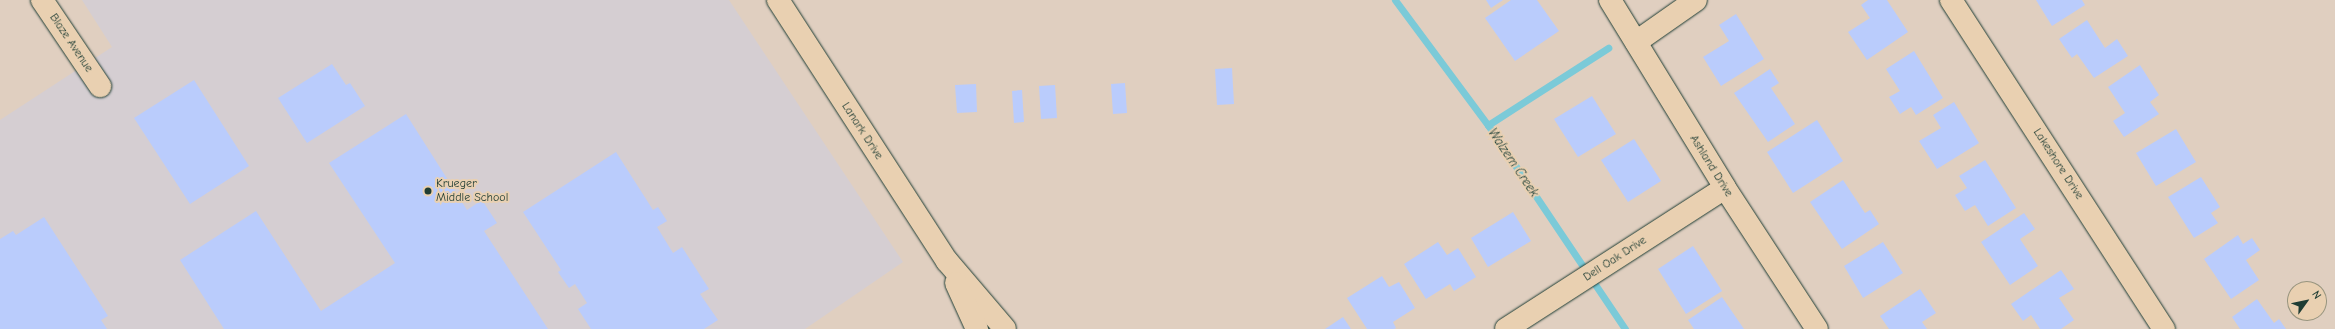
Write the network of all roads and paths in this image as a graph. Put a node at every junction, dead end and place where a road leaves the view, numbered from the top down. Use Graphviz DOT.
graph roads {
  1 [pos="42,0"];
  2 [pos="778,0"];
  3 [pos="1610,0"];
  4 [pos="1696,0"];
  5 [pos="1951,0"];
  6 [pos="1636,42"];
  7 [pos="100,86"];
  8 [pos="1724,188"];
  9 [pos="946,261"];
  10 [pos="977,329"];
  11 [pos="1005,329"];
  12 [pos="1506,329"];
  13 [pos="1817,329"];
  14 [pos="2164,329"];
  1 -- 7 [label="street, Blaze Avenue"];
  2 -- 9 [label="street, Lanark Drive"];
  3 -- 6 [label="street, Ashland Drive"];
  4 -- 6 [label="street"];
  5 -- 14 [label="street, Lakeshore Drive"];
  6 -- 8 [label="street, Ashland Drive"];
  8 -- 12 [label="street, Dell Oak Drive"];
  8 -- 13 [label="street, Ashland Drive"];
  9 -- 10 [label="street, Lanark Drive"];
  9 -- 11 [label="street, Lanark Drive"];
}
